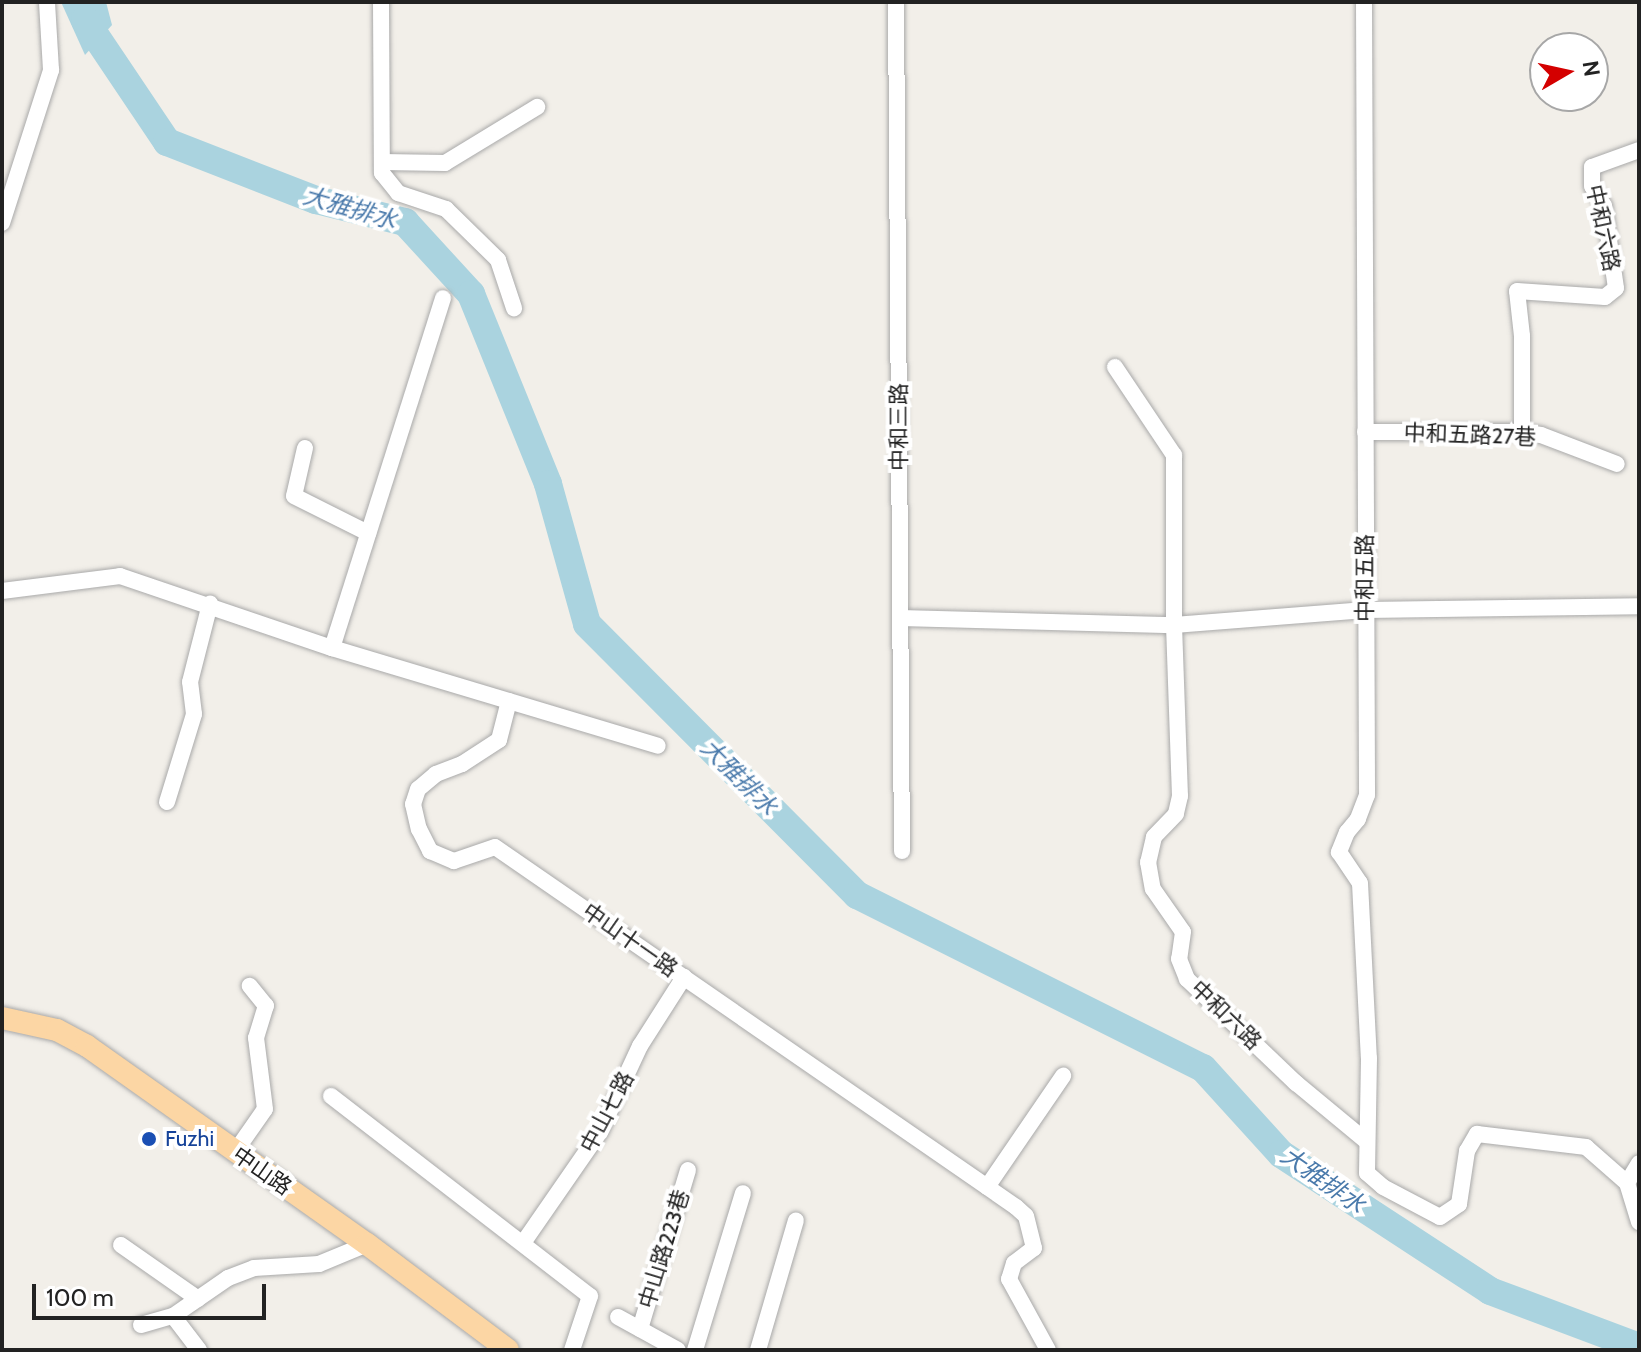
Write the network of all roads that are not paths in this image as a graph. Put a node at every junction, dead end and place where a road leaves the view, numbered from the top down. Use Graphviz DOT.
graph roads {
  1 [pos="47,2"];
  2 [pos="381,2"];
  3 [pos="896,2"];
  4 [pos="1364,2"];
  5 [pos="537,107"];
  6 [pos="1639,150"];
  7 [pos="382,162"];
  8 [pos="2,223"];
  9 [pos="443,298"];
  10 [pos="514,308"];
  11 [pos="1115,367"];
  12 [pos="1365,432"];
  13 [pos="1522,432"];
  14 [pos="305,448"];
  15 [pos="1617,464"];
  16 [pos="368,533"];
  17 [pos="2,591"];
  18 [pos="210,604"];
  19 [pos="1639,606"];
  20 [pos="1365,612"];
  21 [pos="900,618"];
  22 [pos="1174,625"];
  23 [pos="332,648"];
  24 [pos="509,701"];
  25 [pos="658,746"];
  26 [pos="167,802"];
  27 [pos="902,851"];
  28 [pos="684,977"];
  29 [pos="250,986"];
  30 [pos="2,1018"];
  31 [pos="1063,1076"];
  32 [pos="331,1096"];
  33 [pos="1365,1140"];
  34 [pos="235,1152"];
  35 [pos="1639,1163"];
  36 [pos="688,1170"];
  37 [pos="1627,1183"];
  38 [pos="987,1187"];
  39 [pos="743,1193"];
  40 [pos="796,1220"];
  41 [pos="1639,1222"];
  42 [pos="523,1243"];
  43 [pos="367,1244"];
  44 [pos="121,1245"];
  45 [pos="198,1299"];
  46 [pos="173,1316"];
  47 [pos="618,1317"];
  48 [pos="141,1325"];
  49 [pos="640,1329"];
  50 [pos="199,1350"];
  51 [pos="508,1350"];
  52 [pos="572,1350"];
  53 [pos="678,1350"];
  54 [pos="695,1350"];
  55 [pos="758,1350"];
  56 [pos="1048,1350"];
  1 -- 8 [label="street"];
  2 -- 7 [label="street"];
  3 -- 21 [label="street, 中和三路"];
  4 -- 12 [label="street, 中和五路"];
  5 -- 7 [label="street"];
  6 -- 13 [label="street, 中和六路"];
  7 -- 10 [label="street"];
  9 -- 16 [label="street"];
  11 -- 22 [label="street, 中和六路"];
  12 -- 13 [label="street, 中和五路27巷"];
  12 -- 20 [label="street, 中和五路"];
  13 -- 15 [label="street, 中和五路27巷"];
  14 -- 16 [label="street"];
  16 -- 23 [label="street"];
  17 -- 18 [label="street"];
  18 -- 23 [label="street"];
  18 -- 26 [label="street"];
  19 -- 20 [label="street"];
  20 -- 22 [label="street"];
  20 -- 33 [label="street, 中和五路"];
  21 -- 22 [label="street"];
  21 -- 27 [label="street, 中和三路"];
  22 -- 33 [label="street, 中和六路"];
  23 -- 24 [label="street"];
  24 -- 25 [label="street"];
  24 -- 28 [label="street, 中山十一路"];
  28 -- 38 [label="street, 中山十一路"];
  28 -- 42 [label="street, 中山七路"];
  29 -- 34 [label="street"];
  30 -- 34 [label="main road, 中山路"];
  31 -- 38 [label="street"];
  32 -- 42 [label="street"];
  33 -- 37 [label="street"];
  34 -- 43 [label="main road, 中山路"];
  35 -- 37 [label="street"];
  36 -- 49 [label="street, 中山路223巷"];
  37 -- 41 [label="street"];
  38 -- 56 [label="street, 中山十一路"];
  39 -- 54 [label="street"];
  40 -- 55 [label="street"];
  42 -- 52 [label="street"];
  43 -- 45 [label="street"];
  43 -- 51 [label="main road, 中山路"];
  44 -- 45 [label="street"];
  45 -- 46 [label="street"];
  46 -- 48 [label="street"];
  46 -- 50 [label="street"];
  47 -- 49 [label="street, 中山路223巷"];
  49 -- 53 [label="street, 中山路223巷"];
}
